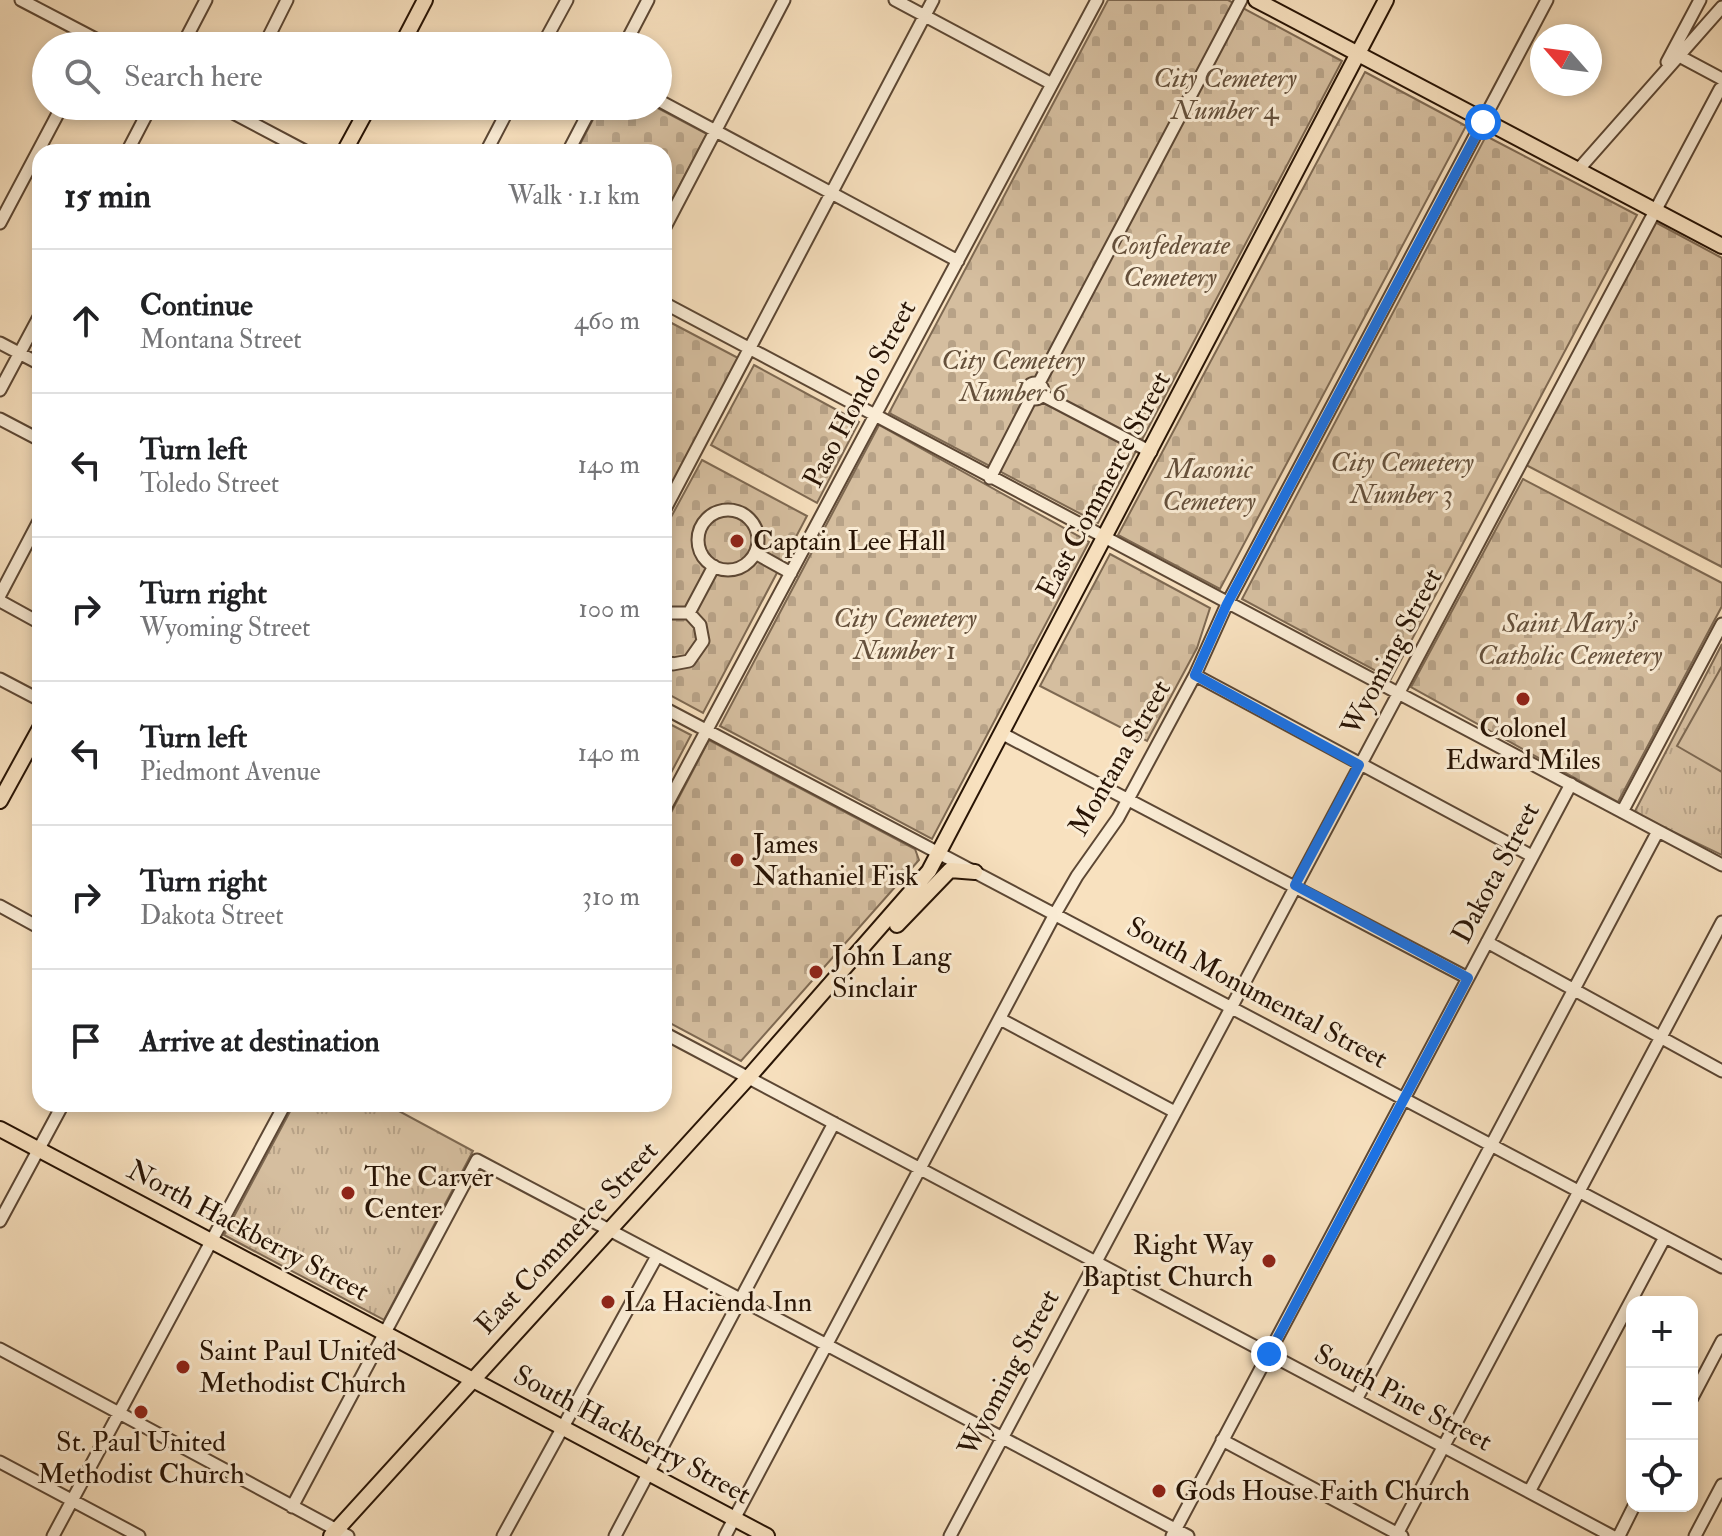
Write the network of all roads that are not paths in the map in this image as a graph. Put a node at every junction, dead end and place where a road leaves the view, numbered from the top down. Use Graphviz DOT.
graph roads {
  1 [pos="21,0"];
  2 [pos="206,0"];
  3 [pos="287,0"];
  4 [pos="425,0"];
  5 [pos="567,0"];
  6 [pos="648,0"];
  7 [pos="784,0"];
  8 [pos="895,0"];
  9 [pos="933,0"];
  10 [pos="1097,0"];
  11 [pos="1241,0"];
  12 [pos="1256,0"];
  13 [pos="1386,0"];
  14 [pos="1547,0"];
  15 [pos="1700,0"];
  16 [pos="1722,7"];
  17 [pos="925,16"];
  18 [pos="78,32"];
  19 [pos="189,32"];
  20 [pos="271,32"];
  21 [pos="408,32"];
  22 [pos="550,32"];
  23 [pos="631,32"];
  24 [pos="1359,55"];
  25 [pos="1679,56"];
  26 [pos="1657,81"];
  27 [pos="1052,84"];
  28 [pos="1721,84"];
  29 [pos="672,108"];
  30 [pos="55,120"];
  31 [pos="144,120"];
  32 [pos="252,120"];
  33 [pos="361,120"];
  34 [pos="503,120"];
  35 [pos="585,120"];
  36 [pos="1483,122"];
  37 [pos="715,131"];
  38 [pos="42,144"];
  39 [pos="131,144"];
  40 [pos="293,144"];
  41 [pos="348,144"];
  42 [pos="490,144"];
  43 [pos="572,144"];
  44 [pos="32,163"];
  45 [pos="1578,170"];
  46 [pos="832,193"];
  47 [pos="1655,211"];
  48 [pos="672,214"];
  49 [pos="0,223"];
  50 [pos="1722,246"];
  51 [pos="958,261"];
  52 [pos="672,307"];
  53 [pos="32,330"];
  54 [pos="0,343"];
  55 [pos="750,348"];
  56 [pos="20,353"];
  57 [pos="32,360"];
  58 [pos="0,390"];
  59 [pos="1037,392"];
  60 [pos="875,416"];
  61 [pos="0,419"];
  62 [pos="32,436"];
  63 [pos="1151,452"];
  64 [pos="990,478"];
  65 [pos="672,496"];
  66 [pos="32,535"];
  67 [pos="1104,539"];
  68 [pos="755,553"];
  69 [pos="714,566"];
  70 [pos="791,573"];
  71 [pos="0,598"];
  72 [pos="1227,604"];
  73 [pos="672,613"];
  74 [pos="689,613"];
  75 [pos="32,618"];
  76 [pos="1722,624"];
  77 [pos="672,662"];
  78 [pos="1195,675"];
  79 [pos="0,679"];
  80 [pos="1396,694"];
  81 [pos="32,696"];
  82 [pos="672,712"];
  83 [pos="706,731"];
  84 [pos="1001,733"];
  85 [pos="32,743"];
  86 [pos="1359,765"];
  87 [pos="1571,784"];
  88 [pos="672,795"];
  89 [pos="1129,798"];
  90 [pos="0,801"];
  91 [pos="1622,812"];
  92 [pos="1658,831"];
  93 [pos="939,853"];
  94 [pos="1532,856"];
  95 [pos="1722,865"];
  96 [pos="975,872"];
  97 [pos="1295,885"];
  98 [pos="0,906"];
  99 [pos="1055,914"];
  100 [pos="1722,922"];
  101 [pos="32,924"];
  102 [pos="1487,942"];
  103 [pos="840,975"];
  104 [pos="1468,978"];
  105 [pos="1574,988"];
  106 [pos="1231,1006"];
  107 [pos="1000,1019"];
  108 [pos="672,1037"];
  109 [pos="1661,1038"];
  110 [pos="1722,1071"];
  111 [pos="748,1078"];
  112 [pos="1404,1098"];
  113 [pos="59,1112"];
  114 [pos="281,1112"];
  115 [pos="1175,1112"];
  116 [pos="834,1123"];
  117 [pos="0,1129"];
  118 [pos="1492,1144"];
  119 [pos="39,1149"];
  120 [pos="921,1168"];
  121 [pos="1579,1191"];
  122 [pos="0,1221"];
  123 [pos="609,1231"];
  124 [pos="1665,1237"];
  125 [pos="212,1241"];
  126 [pos="657,1256"];
  127 [pos="1095,1262"];
  128 [pos="1722,1267"];
  129 [pos="740,1299"];
  130 [pos="384,1333"];
  131 [pos="829,1344"];
  132 [pos="1721,1347"];
  133 [pos="0,1349"];
  134 [pos="1269,1354"];
  135 [pos="472,1380"];
  136 [pos="1698,1387"];
  137 [pos="1356,1400"];
  138 [pos="118,1414"];
  139 [pos="562,1427"];
  140 [pos="1002,1437"];
  141 [pos="1222,1440"];
  142 [pos="1443,1446"];
  143 [pos="0,1462"];
  144 [pos="649,1473"];
  145 [pos="1722,1485"];
  146 [pos="1529,1492"];
  147 [pos="72,1501"];
  148 [pos="292,1507"];
  149 [pos="1631,1512"];
  150 [pos="734,1519"];
  151 [pos="1174,1533"];
  152 [pos="339,1534"];
  153 [pos="1398,1535"];
  154 [pos="53,1536"];
  155 [pos="139,1536"];
  156 [pos="503,1536"];
  157 [pos="615,1536"];
  158 [pos="725,1536"];
  159 [pos="767,1536"];
  160 [pos="950,1536"];
  161 [pos="1188,1536"];
  162 [pos="1612,1536"];
  163 [pos="1619,1536"];
  164 [pos="1695,1536"];
  1 -- 18 [label="street"];
  2 -- 19 [label="street"];
  3 -- 20 [label="street"];
  4 -- 21 [label="main road"];
  5 -- 22 [label="street"];
  6 -- 23 [label="street"];
  7 -- 37 [label="street"];
  8 -- 17 [label="street"];
  9 -- 17 [label="street"];
  10 -- 27 [label="street, Paso Hondo Street"];
  11 -- 59 [label="street"];
  12 -- 24 [label="main road"];
  13 -- 24 [label="main road, East Commerce Street"];
  14 -- 36 [label="street, Montana Street"];
  15 -- 26 [label="street"];
  16 -- 25 [label="street"];
  17 -- 27 [label="street"];
  17 -- 46 [label="street"];
  24 -- 36 [label="main road"];
  24 -- 63 [label="main road, East Commerce Street"];
  25 -- 26 [label="street"];
  25 -- 28 [label="street"];
  26 -- 45 [label="street"];
  27 -- 51 [label="street, Paso Hondo Street"];
  28 -- 47 [label="street, Wyoming Street"];
  29 -- 37 [label="street"];
  30 -- 38 [label="street"];
  31 -- 39 [label="street"];
  32 -- 40 [label="street"];
  33 -- 41 [label="main road"];
  34 -- 42 [label="street"];
  35 -- 43 [label="street"];
  36 -- 45 [label="main road"];
  36 -- 72 [label="street, Montana Street"];
  37 -- 46 [label="street"];
  37 -- 48 [label="street"];
  44 -- 49 [label="street"];
  45 -- 47 [label="main road"];
  46 -- 51 [label="street"];
  46 -- 55 [label="street"];
  47 -- 50 [label="main road"];
  47 -- 80 [label="street, Wyoming Street"];
  51 -- 60 [label="street, Paso Hondo Street"];
  52 -- 55 [label="street"];
  53 -- 56 [label="street"];
  54 -- 56 [label="street"];
  55 -- 60 [label="street"];
  55 -- 65 [label="street"];
  56 -- 57 [label="street"];
  56 -- 58 [label="street"];
  59 -- 63 [label="street"];
  59 -- 64 [label="street"];
  60 -- 64 [label="street"];
  60 -- 70 [label="street, Paso Hondo Street"];
  61 -- 62 [label="street"];
  63 -- 67 [label="main road, East Commerce Street"];
  64 -- 67 [label="street"];
  66 -- 71 [label="street"];
  67 -- 72 [label="street"];
  67 -- 84 [label="main road, East Commerce Street"];
  68 -- 69 [label="street"];
  68 -- 69 [label="street"];
  68 -- 70 [label="street"];
  69 -- 74 [label="street"];
  70 -- 83 [label="street, Paso Hondo Street"];
  71 -- 75 [label="street"];
  72 -- 78 [label="street, Montana Street"];
  72 -- 80 [label="street"];
  73 -- 74 [label="street"];
  74 -- 77 [label="street"];
  76 -- 91 [label="street"];
  78 -- 86 [label="street"];
  78 -- 89 [label="street, Montana Street"];
  79 -- 81 [label="street"];
  80 -- 86 [label="street, Wyoming Street"];
  80 -- 87 [label="street"];
  82 -- 83 [label="street, South Monumental Street"];
  83 -- 88 [label="street, Paso Hondo Street"];
  83 -- 93 [label="street, South Monumental Street"];
  84 -- 89 [label="street"];
  84 -- 93 [label="main road, East Commerce Street"];
  85 -- 90 [label="main road"];
  86 -- 94 [label="street"];
  86 -- 97 [label="street, Wyoming Street"];
  87 -- 91 [label="street"];
  87 -- 94 [label="street, Dakota Street"];
  89 -- 97 [label="street"];
  89 -- 99 [label="street, Montana Street"];
  91 -- 92 [label="street"];
  92 -- 95 [label="street"];
  92 -- 105 [label="street"];
  93 -- 96 [label="street, South Monumental Street"];
  93 -- 103 [label="main road, East Commerce Street"];
  94 -- 102 [label="street, Dakota Street"];
  96 -- 99 [label="street, South Monumental Street"];
  96 -- 103 [label="main road, East Commerce Street"];
  97 -- 104 [label="street"];
  97 -- 106 [label="street, Wyoming Street"];
  98 -- 101 [label="street"];
  99 -- 106 [label="street, South Monumental Street"];
  99 -- 107 [label="street, Montana Street"];
  100 -- 109 [label="street"];
  102 -- 104 [label="street, Dakota Street"];
  102 -- 105 [label="street"];
  103 -- 111 [label="main road, East Commerce Street"];
  104 -- 112 [label="street, Dakota Street"];
  105 -- 109 [label="street"];
  105 -- 118 [label="street"];
  106 -- 112 [label="street, South Monumental Street"];
  106 -- 115 [label="street, Wyoming Street"];
  107 -- 115 [label="street"];
  107 -- 120 [label="street, Montana Street"];
  108 -- 111 [label="street, South Pine Street"];
  109 -- 110 [label="street"];
  109 -- 121 [label="street"];
  111 -- 116 [label="street, South Pine Street"];
  111 -- 123 [label="main road, East Commerce Street"];
  112 -- 118 [label="street, South Monumental Street"];
  112 -- 134 [label="street, Dakota Street"];
  113 -- 119 [label="street"];
  114 -- 125 [label="street"];
  115 -- 127 [label="street, Wyoming Street"];
  116 -- 120 [label="street, South Pine Street"];
  116 -- 129 [label="street"];
  117 -- 119 [label="main road, North Hackberry Street"];
  118 -- 121 [label="street, South Monumental Street"];
  118 -- 137 [label="street"];
  119 -- 122 [label="street"];
  119 -- 125 [label="main road, North Hackberry Street"];
  120 -- 127 [label="street, South Pine Street"];
  120 -- 131 [label="street, Montana Street"];
  121 -- 124 [label="street, South Monumental Street"];
  121 -- 142 [label="street"];
  123 -- 126 [label="street"];
  123 -- 130 [label="street"];
  123 -- 135 [label="main road, East Commerce Street"];
  124 -- 128 [label="street, South Monumental Street"];
  124 -- 146 [label="street"];
  125 -- 130 [label="main road, North Hackberry Street"];
  125 -- 138 [label="street"];
  126 -- 129 [label="street"];
  126 -- 139 [label="street"];
  127 -- 134 [label="street, South Pine Street"];
  127 -- 140 [label="street, Wyoming Street"];
  129 -- 131 [label="street"];
  129 -- 144 [label="street"];
  130 -- 135 [label="main road, North Hackberry Street"];
  130 -- 148 [label="street"];
  131 -- 140 [label="street"];
  131 -- 150 [label="street, Montana Street"];
  132 -- 136 [label="street"];
  133 -- 138 [label="street"];
  134 -- 137 [label="street, South Pine Street"];
  134 -- 141 [label="street, Dakota Street"];
  135 -- 139 [label="main road, South Hackberry Street"];
  135 -- 152 [label="main road, East Commerce Street"];
  137 -- 142 [label="street, South Pine Street"];
  138 -- 147 [label="street"];
  138 -- 148 [label="street"];
  139 -- 144 [label="main road, South Hackberry Street"];
  139 -- 156 [label="street"];
  140 -- 151 [label="street"];
  140 -- 160 [label="street, Wyoming Street"];
  141 -- 151 [label="street, Dakota Street"];
  141 -- 153 [label="street"];
  142 -- 146 [label="street, South Pine Street"];
  142 -- 153 [label="street"];
  143 -- 147 [label="street"];
  144 -- 150 [label="main road, South Hackberry Street"];
  144 -- 157 [label="street"];
  145 -- 164 [label="street"];
  146 -- 162 [label="street, South Pine Street"];
  147 -- 154 [label="street"];
  147 -- 155 [label="street"];
  148 -- 152 [label="street"];
  149 -- 163 [label="street"];
  150 -- 158 [label="street, Montana Street"];
  150 -- 159 [label="main road, South Hackberry Street"];
  151 -- 161 [label="street"];
}
